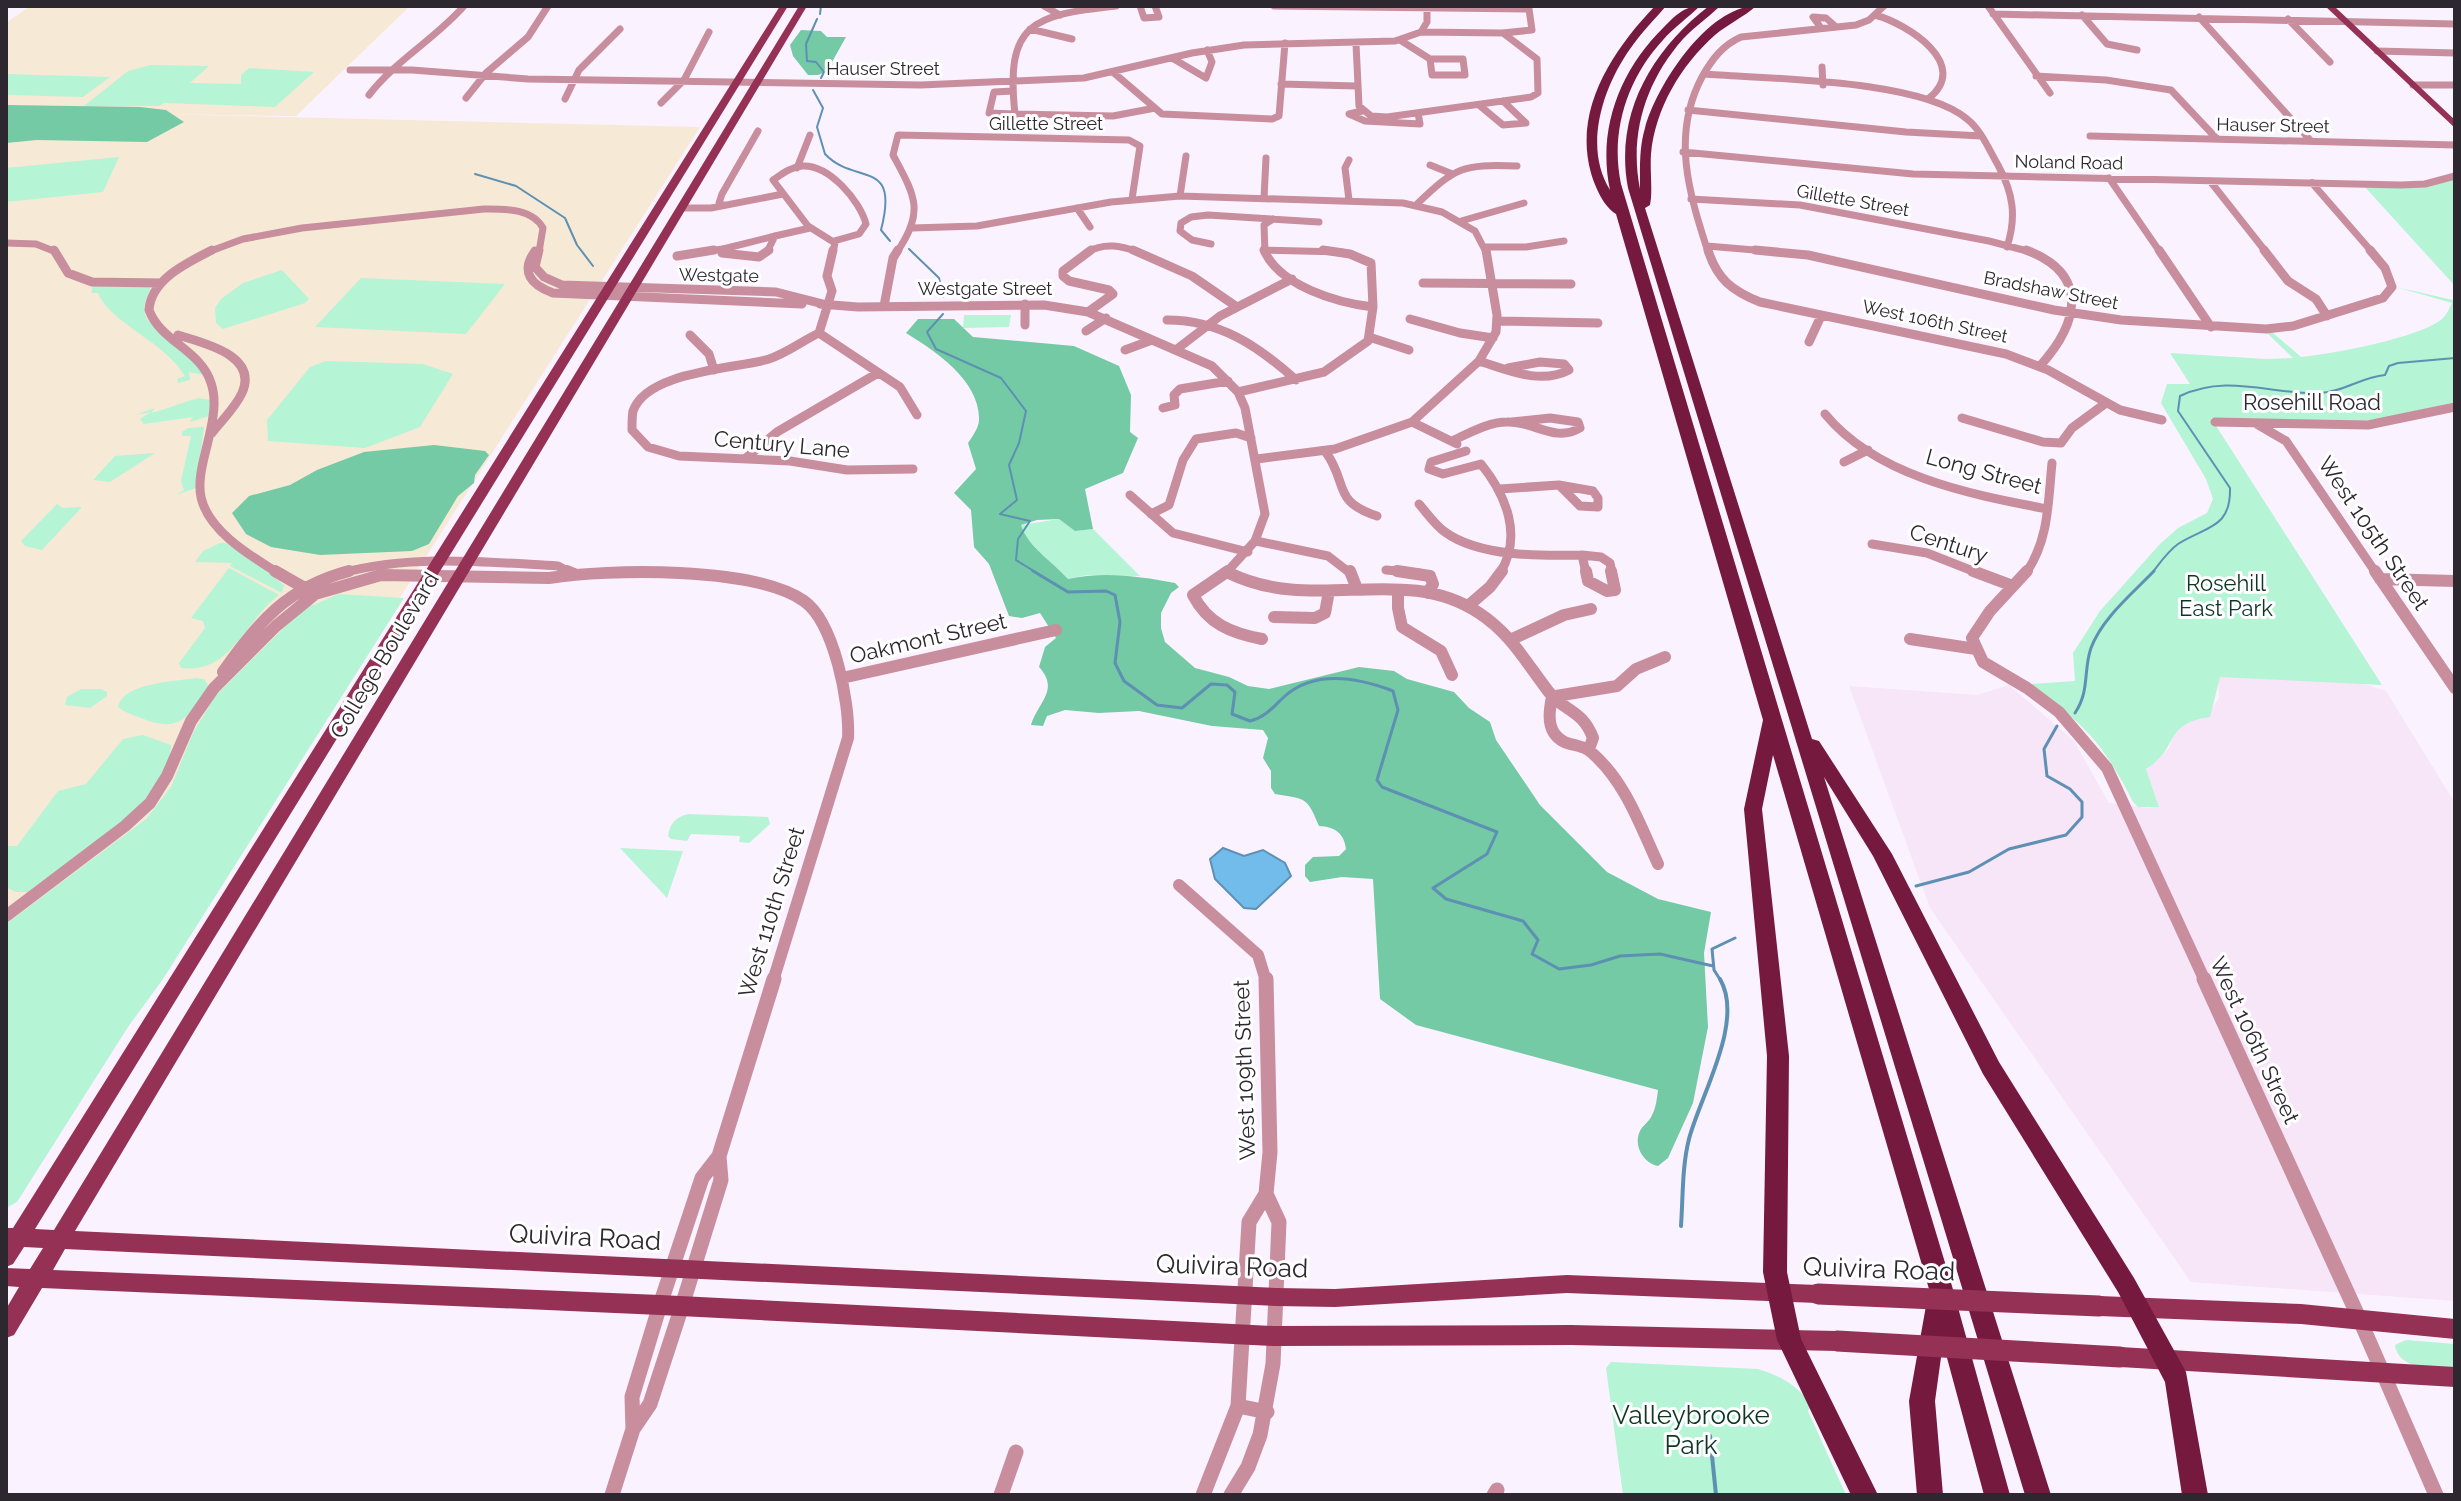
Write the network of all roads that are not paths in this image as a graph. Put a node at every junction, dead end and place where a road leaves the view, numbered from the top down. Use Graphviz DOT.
graph roads {
  1 [pos="464,6"];
  2 [pos="548,6"];
  3 [pos="784,6"];
  4 [pos="803,6"];
  5 [pos="1044,6"];
  6 [pos="1116,6"];
  7 [pos="1140,6"];
  8 [pos="1155,6"];
  9 [pos="1274,6"];
  10 [pos="1661,6"];
  11 [pos="1695,6"];
  12 [pos="1715,6"];
  13 [pos="1751,6"];
  14 [pos="1884,6"];
  15 [pos="1988,6"];
  16 [pos="2329,6"];
  17 [pos="1427,7"];
  18 [pos="1873,12"];
  19 [pos="1993,14"];
  20 [pos="1060,15"];
  21 [pos="2082,15"];
  22 [pos="2199,17"];
  23 [pos="2288,19"];
  24 [pos="2344,20"];
  25 [pos="2455,24"];
  26 [pos="620,29"];
  27 [pos="1030,29"];
  28 [pos="709,32"];
  29 [pos="1421,32"];
  30 [pos="1503,33"];
  31 [pos="1072,39"];
  32 [pos="1400,40"];
  33 [pos="1285,43"];
  34 [pos="1356,44"];
  35 [pos="1207,50"];
  36 [pos="2137,50"];
  37 [pos="2377,51"];
  38 [pos="2455,53"];
  39 [pos="1172,58"];
  40 [pos="1430,59"];
  41 [pos="2330,62"];
  42 [pos="1822,67"];
  43 [pos="350,70"];
  44 [pos="389,70"];
  45 [pos="1114,73"];
  46 [pos="1704,74"];
  47 [pos="2036,76"];
  48 [pos="482,77"];
  49 [pos="573,80"];
  50 [pos="684,81"];
  51 [pos="739,82"];
  52 [pos="757,83"];
  53 [pos="1281,84"];
  54 [pos="1823,85"];
  55 [pos="2413,85"];
  56 [pos="2455,85"];
  57 [pos="1013,86"];
  58 [pos="1356,86"];
  59 [pos="2050,93"];
  60 [pos="369,95"];
  61 [pos="466,98"];
  62 [pos="565,99"];
  63 [pos="1928,99"];
  64 [pos="1503,101"];
  65 [pos="661,103"];
  66 [pos="1479,105"];
  67 [pos="1155,108"];
  68 [pos="1688,110"];
  69 [pos="1362,111"];
  70 [pos="1418,113"];
  71 [pos="1015,114"];
  72 [pos="2455,125"];
  73 [pos="758,131"];
  74 [pos="810,135"];
  75 [pos="1981,136"];
  76 [pos="2090,136"];
  77 [pos="2217,139"];
  78 [pos="2311,141"];
  79 [pos="2455,145"];
  80 [pos="1683,152"];
  81 [pos="1186,156"];
  82 [pos="1266,158"];
  83 [pos="1349,160"];
  84 [pos="1430,165"];
  85 [pos="1517,166"];
  86 [pos="797,168"];
  87 [pos="1450,173"];
  88 [pos="2004,176"];
  89 [pos="2455,176"];
  90 [pos="2109,178"];
  91 [pos="2210,181"];
  92 [pos="2312,183"];
  93 [pos="783,194"];
  94 [pos="1180,196"];
  95 [pos="1264,198"];
  96 [pos="1132,199"];
  97 [pos="1691,199"];
  98 [pos="1349,200"];
  99 [pos="1524,203"];
  100 [pos="723,205"];
  101 [pos="1416,205"];
  102 [pos="682,208"];
  103 [pos="1077,208"];
  104 [pos="1623,218"];
  105 [pos="1641,218"];
  106 [pos="1273,219"];
  107 [pos="1461,221"];
  108 [pos="1319,222"];
  109 [pos="1090,227"];
  110 [pos="810,228"];
  111 [pos="912,228"];
  112 [pos="775,236"];
  113 [pos="834,241"];
  114 [pos="1564,241"];
  115 [pos="6,243"];
  116 [pos="1211,244"];
  117 [pos="1707,246"];
  118 [pos="1485,247"];
  119 [pos="2007,247"];
  120 [pos="723,249"];
  121 [pos="1264,250"];
  122 [pos="677,256"];
  123 [pos="1292,279"];
  124 [pos="161,283"];
  125 [pos="1423,283"];
  126 [pos="1492,283"];
  127 [pos="1571,284"];
  128 [pos="606,292"];
  129 [pos="630,293"];
  130 [pos="2316,299"];
  131 [pos="1025,304"];
  132 [pos="827,305"];
  133 [pos="884,306"];
  134 [pos="1237,307"];
  135 [pos="1373,307"];
  136 [pos="2353,308"];
  137 [pos="1088,312"];
  138 [pos="2070,313"];
  139 [pos="1821,316"];
  140 [pos="2327,316"];
  141 [pos="1106,318"];
  142 [pos="1410,319"];
  143 [pos="1167,320"];
  144 [pos="1497,321"];
  145 [pos="1598,323"];
  146 [pos="1208,324"];
  147 [pos="1025,325"];
  148 [pos="2211,327"];
  149 [pos="161,329"];
  150 [pos="1086,331"];
  151 [pos="819,333"];
  152 [pos="690,335"];
  153 [pos="1369,337"];
  154 [pos="1493,338"];
  155 [pos="1152,340"];
  156 [pos="1809,342"];
  157 [pos="1177,349"];
  158 [pos="1125,350"];
  159 [pos="1409,350"];
  160 [pos="1479,361"];
  161 [pos="2040,366"];
  162 [pos="1508,368"];
  163 [pos="714,370"];
  164 [pos="878,373"];
  165 [pos="1296,380"];
  166 [pos="1228,381"];
  167 [pos="1238,392"];
  168 [pos="2106,403"];
  169 [pos="2455,407"];
  170 [pos="1163,408"];
  171 [pos="1825,414"];
  172 [pos="917,415"];
  173 [pos="1962,418"];
  174 [pos="2162,420"];
  175 [pos="1412,422"];
  176 [pos="1512,422"];
  177 [pos="2215,422"];
  178 [pos="2255,423"];
  179 [pos="2297,425"];
  180 [pos="1251,438"];
  181 [pos="209,439"];
  182 [pos="1454,440"];
  183 [pos="2286,441"];
  184 [pos="1868,450"];
  185 [pos="1325,451"];
  186 [pos="1466,451"];
  187 [pos="746,458"];
  188 [pos="1257,459"];
  189 [pos="1844,462"];
  190 [pos="2052,463"];
  191 [pos="1481,464"];
  192 [pos="913,469"];
  193 [pos="1559,485"];
  194 [pos="1500,489"];
  195 [pos="1130,495"];
  196 [pos="1419,504"];
  197 [pos="2047,509"];
  198 [pos="1151,514"];
  199 [pos="1377,516"];
  200 [pos="1256,541"];
  201 [pos="1872,544"];
  202 [pos="1248,552"];
  203 [pos="1508,552"];
  204 [pos="1582,555"];
  205 [pos="436,567"];
  206 [pos="464,568"];
  207 [pos="1386,570"];
  208 [pos="1229,573"];
  209 [pos="2380,579"];
  210 [pos="2455,581"];
  211 [pos="2013,586"];
  212 [pos="301,587"];
  213 [pos="1357,589"];
  214 [pos="1398,590"];
  215 [pos="1329,591"];
  216 [pos="1428,593"];
  217 [pos="315,594"];
  218 [pos="1468,606"];
  219 [pos="1591,609"];
  220 [pos="1274,617"];
  221 [pos="1056,630"];
  222 [pos="1262,639"];
  223 [pos="1910,639"];
  224 [pos="1510,640"];
  225 [pos="1976,649"];
  226 [pos="1665,657"];
  227 [pos="2439,664"];
  228 [pos="2455,665"];
  229 [pos="1452,675"];
  230 [pos="842,678"];
  231 [pos="214,688"];
  232 [pos="2455,688"];
  233 [pos="1552,696"];
  234 [pos="1772,719"];
  235 [pos="1799,723"];
  236 [pos="1589,749"];
  237 [pos="1658,864"];
  238 [pos="1179,885"];
  239 [pos="6,916"];
  240 [pos="1266,1194"];
  241 [pos="12,1237"];
  242 [pos="61,1241"];
  243 [pos="6,1258"];
  244 [pos="682,1269"];
  245 [pos="6,1277"];
  246 [pos="36,1278"];
  247 [pos="1940,1286"];
  248 [pos="1779,1293"];
  249 [pos="1245,1295"];
  250 [pos="1276,1297"];
  251 [pos="671,1306"];
  252 [pos="2138,1308"];
  253 [pos="2359,1318"];
  254 [pos="6,1328"];
  255 [pos="2455,1329"];
  256 [pos="1243,1335"];
  257 [pos="1273,1336"];
  258 [pos="1789,1340"];
  259 [pos="2166,1359"];
  260 [pos="2381,1370"];
  261 [pos="2455,1377"];
  262 [pos="1238,1406"];
  263 [pos="1267,1412"];
  264 [pos="1016,1452"];
  265 [pos="612,1495"];
  266 [pos="1001,1495"];
  267 [pos="1203,1495"];
  268 [pos="1231,1495"];
  269 [pos="1865,1495"];
  270 [pos="1930,1495"];
  271 [pos="1997,1495"];
  272 [pos="2038,1495"];
  273 [pos="2195,1495"];
  274 [pos="2436,1495"];
  1 -- 44 [label="street"];
  2 -- 48 [label="street"];
  3 -- 51 [label="main road, College Boulevard"];
  4 -- 52 [label="main road, College Boulevard"];
  5 -- 20 [label="street"];
  6 -- 20 [label="street"];
  7 -- 8 [label="street"];
  9 -- 17 [label="street"];
  10 -- 104 [label="highway"];
  11 -- 104 [label="highway"];
  12 -- 105 [label="highway"];
  13 -- 105 [label="highway"];
  14 -- 18 [label="street, West 106th Street"];
  15 -- 19 [label="street"];
  16 -- 24 [label="main road"];
  17 -- 29 [label="street"];
  17 -- 30 [label="street"];
  18 -- 46 [label="street, West 106th Street"];
  18 -- 63 [label="street"];
  19 -- 21 [label="street"];
  19 -- 47 [label="street"];
  20 -- 27 [label="street"];
  21 -- 22 [label="street"];
  21 -- 36 [label="street"];
  22 -- 23 [label="street"];
  22 -- 78 [label="street"];
  23 -- 24 [label="street"];
  23 -- 41 [label="street"];
  24 -- 25 [label="street"];
  24 -- 37 [label="main road"];
  26 -- 49 [label="street"];
  27 -- 31 [label="street"];
  27 -- 57 [label="street"];
  28 -- 50 [label="street"];
  29 -- 30 [label="street"];
  29 -- 32 [label="street, Hauser Street"];
  30 -- 64 [label="street"];
  32 -- 34 [label="street, Hauser Street"];
  32 -- 40 [label="street"];
  33 -- 34 [label="street, Hauser Street"];
  33 -- 35 [label="street, Hauser Street"];
  33 -- 53 [label="street"];
  34 -- 58 [label="street"];
  35 -- 39 [label="street, Hauser Street"];
  35 -- 39 [label="street"];
  37 -- 38 [label="street"];
  37 -- 55 [label="main road"];
  39 -- 45 [label="street, Hauser Street"];
  40 -- 40 [label="street"];
  42 -- 54 [label="street"];
  43 -- 44 [label="street, Hauser Street"];
  44 -- 48 [label="street, Hauser Street"];
  44 -- 60 [label="street"];
  45 -- 57 [label="street, Hauser Street"];
  45 -- 67 [label="street"];
  46 -- 54 [label="street"];
  46 -- 68 [label="street, West 106th Street"];
  47 -- 59 [label="street"];
  47 -- 77 [label="street"];
  48 -- 49 [label="street, Hauser Street"];
  48 -- 61 [label="street"];
  49 -- 50 [label="street, Hauser Street"];
  49 -- 62 [label="street"];
  50 -- 51 [label="street, Hauser Street"];
  50 -- 65 [label="street"];
  51 -- 52 [label="street, Hauser Street"];
  51 -- 128 [label="main road, College Boulevard"];
  52 -- 57 [label="street, Hauser Street"];
  52 -- 102 [label="main road, College Boulevard"];
  53 -- 58 [label="street"];
  53 -- 67 [label="street"];
  54 -- 63 [label="street"];
  55 -- 56 [label="street"];
  55 -- 72 [label="main road"];
  57 -- 71 [label="street"];
  57 -- 71 [label="street"];
  58 -- 69 [label="street"];
  63 -- 75 [label="street"];
  64 -- 66 [label="street"];
  64 -- 66 [label="street"];
  66 -- 70 [label="street"];
  67 -- 71 [label="street"];
  68 -- 75 [label="street"];
  68 -- 80 [label="street, West 106th Street"];
  69 -- 70 [label="street"];
  69 -- 70 [label="street"];
  73 -- 100 [label="street"];
  74 -- 86 [label="street"];
  75 -- 88 [label="street"];
  76 -- 77 [label="street, Hauser Street"];
  77 -- 78 [label="street, Hauser Street"];
  78 -- 79 [label="street, Hauser Street"];
  80 -- 88 [label="street, Noland Road"];
  80 -- 97 [label="street, West 106th Street"];
  81 -- 94 [label="street"];
  82 -- 95 [label="street"];
  83 -- 98 [label="street"];
  84 -- 87 [label="street"];
  85 -- 87 [label="street"];
  86 -- 93 [label="street"];
  86 -- 113 [label="street"];
  87 -- 101 [label="street"];
  88 -- 90 [label="street, Noland Road"];
  88 -- 119 [label="street"];
  89 -- 92 [label="street, Noland Road"];
  90 -- 91 [label="street, Noland Road"];
  90 -- 148 [label="street"];
  91 -- 92 [label="street, Noland Road"];
  91 -- 130 [label="street"];
  92 -- 136 [label="street, Bradshaw Street"];
  93 -- 100 [label="street"];
  93 -- 110 [label="street"];
  94 -- 95 [label="street"];
  94 -- 96 [label="street"];
  95 -- 98 [label="street"];
  96 -- 103 [label="street"];
  96 -- 111 [label="street, Gillette Street"];
  97 -- 117 [label="street, West 106th Street"];
  97 -- 119 [label="street, Gillette Street"];
  98 -- 101 [label="street"];
  99 -- 107 [label="street"];
  100 -- 102 [label="street"];
  101 -- 107 [label="street"];
  102 -- 129 [label="main road, College Boulevard"];
  103 -- 109 [label="street"];
  103 -- 111 [label="street"];
  104 -- 234 [label="highway"];
  105 -- 235 [label="highway"];
  106 -- 108 [label="street"];
  106 -- 116 [label="street"];
  106 -- 121 [label="street"];
  107 -- 118 [label="street"];
  110 -- 112 [label="street"];
  110 -- 113 [label="street"];
  111 -- 133 [label="street"];
  112 -- 120 [label="street"];
  112 -- 120 [label="street"];
  113 -- 132 [label="street"];
  114 -- 118 [label="street"];
  115 -- 124 [label="street"];
  117 -- 138 [label="street, Bradshaw Street"];
  117 -- 139 [label="street, West 106th Street"];
  118 -- 126 [label="street"];
  119 -- 138 [label="street, Gillette Street"];
  120 -- 122 [label="street"];
  121 -- 123 [label="street"];
  121 -- 135 [label="street"];
  123 -- 134 [label="street"];
  123 -- 135 [label="street"];
  124 -- 128 [label="street, Westgate Street"];
  124 -- 149 [label="street"];
  125 -- 126 [label="street"];
  126 -- 127 [label="street"];
  126 -- 144 [label="street"];
  128 -- 129 [label="street, Westgate Street"];
  128 -- 205 [label="main road, College Boulevard"];
  129 -- 132 [label="street, Westgate Street"];
  129 -- 206 [label="main road, College Boulevard"];
  130 -- 136 [label="street"];
  130 -- 140 [label="street"];
  131 -- 133 [label="street, Westgate Street"];
  131 -- 137 [label="street, Westgate Street"];
  131 -- 147 [label="street"];
  132 -- 133 [label="street, Westgate Street"];
  132 -- 151 [label="street"];
  134 -- 137 [label="street"];
  134 -- 146 [label="street"];
  135 -- 153 [label="street"];
  136 -- 140 [label="street, Bradshaw Street"];
  137 -- 141 [label="street, Westgate Street"];
  138 -- 148 [label="street, Bradshaw Street"];
  138 -- 161 [label="street"];
  139 -- 156 [label="street"];
  139 -- 161 [label="street, West 106th Street"];
  140 -- 148 [label="street, Bradshaw Street"];
  141 -- 150 [label="street"];
  141 -- 155 [label="street, Westgate Street"];
  142 -- 154 [label="street"];
  143 -- 146 [label="street"];
  144 -- 145 [label="street"];
  144 -- 154 [label="street"];
  146 -- 157 [label="street"];
  146 -- 165 [label="street"];
  149 -- 181 [label="street"];
  149 -- 181 [label="street"];
  151 -- 163 [label="street, Century Lane"];
  151 -- 164 [label="street"];
  152 -- 163 [label="street"];
  153 -- 159 [label="street"];
  153 -- 165 [label="street"];
  154 -- 160 [label="street"];
  155 -- 157 [label="street, Westgate Street"];
  155 -- 158 [label="street"];
  157 -- 166 [label="street, Westgate Street"];
  160 -- 162 [label="street"];
  160 -- 175 [label="street"];
  161 -- 168 [label="street"];
  162 -- 162 [label="street"];
  163 -- 187 [label="street, Century Lane"];
  164 -- 172 [label="street"];
  164 -- 187 [label="street"];
  165 -- 167 [label="street"];
  166 -- 167 [label="street, Westgate Street"];
  166 -- 170 [label="street"];
  167 -- 180 [label="street, Westgate Street"];
  168 -- 173 [label="street"];
  168 -- 174 [label="street"];
  169 -- 179 [label="street, Rosehill Road"];
  171 -- 184 [label="street, Long Street"];
  175 -- 182 [label="street"];
  175 -- 185 [label="street"];
  176 -- 176 [label="street"];
  176 -- 182 [label="street"];
  177 -- 178 [label="street, Rosehill Road"];
  178 -- 179 [label="street, Rosehill Road"];
  178 -- 183 [label="street, West 105th Street"];
  179 -- 183 [label="street"];
  180 -- 188 [label="street, Westgate Street"];
  180 -- 198 [label="street"];
  181 -- 212 [label="street"];
  182 -- 186 [label="street"];
  183 -- 209 [label="street, West 105th Street"];
  184 -- 189 [label="street"];
  184 -- 197 [label="street, Long Street"];
  185 -- 188 [label="street"];
  185 -- 199 [label="street"];
  186 -- 191 [label="street"];
  186 -- 191 [label="street"];
  187 -- 192 [label="street, Century Lane"];
  188 -- 200 [label="street, Westgate Street"];
  190 -- 197 [label="street"];
  191 -- 194 [label="street"];
  193 -- 194 [label="street"];
  194 -- 203 [label="street"];
  195 -- 198 [label="street"];
  196 -- 203 [label="street"];
  197 -- 211 [label="street"];
  198 -- 202 [label="street"];
  200 -- 202 [label="street, Westgate Street"];
  200 -- 213 [label="street"];
  201 -- 211 [label="street, Century"];
  202 -- 208 [label="street, Westgate Street"];
  203 -- 204 [label="street"];
  203 -- 218 [label="street"];
  205 -- 206 [label="street, Oakmont Street"];
  205 -- 206 [label="street, Oakmont Street"];
  205 -- 212 [label="street"];
  205 -- 217 [label="street"];
  205 -- 241 [label="main road, College Boulevard"];
  206 -- 230 [label="street, Oakmont Street"];
  206 -- 242 [label="main road, College Boulevard"];
  207 -- 216 [label="street"];
  208 -- 215 [label="street"];
  208 -- 222 [label="street, Westgate Street"];
  209 -- 210 [label="street"];
  209 -- 227 [label="street, West 105th Street"];
  211 -- 225 [label="street"];
  212 -- 217 [label="street"];
  212 -- 231 [label="street"];
  213 -- 214 [label="street"];
  213 -- 215 [label="street"];
  214 -- 216 [label="street"];
  214 -- 229 [label="street"];
  215 -- 220 [label="street"];
  216 -- 218 [label="street"];
  217 -- 231 [label="street"];
  218 -- 224 [label="street"];
  219 -- 224 [label="street"];
  221 -- 230 [label="street, Oakmont Street"];
  223 -- 225 [label="street"];
  224 -- 233 [label="street"];
  225 -- 253 [label="street, West 106th Street"];
  226 -- 233 [label="street"];
  227 -- 228 [label="street"];
  227 -- 232 [label="street, West 105th Street"];
  230 -- 244 [label="street, West 110th Street"];
  231 -- 239 [label="street"];
  233 -- 236 [label="street"];
  233 -- 236 [label="street"];
  234 -- 247 [label="highway"];
  234 -- 248 [label="highway"];
  235 -- 252 [label="highway"];
  235 -- 272 [label="highway"];
  236 -- 237 [label="street"];
  238 -- 240 [label="street, West 109th Street"];
  240 -- 249 [label="street, West 109th Street"];
  240 -- 250 [label="street, West 109th Street"];
  241 -- 242 [label="main road, Quivira Road"];
  241 -- 243 [label="main road, College Boulevard"];
  242 -- 244 [label="main road, Quivira Road"];
  242 -- 246 [label="main road, College Boulevard"];
  244 -- 249 [label="main road, Quivira Road"];
  244 -- 251 [label="street, West 110th Street"];
  245 -- 246 [label="main road"];
  246 -- 251 [label="main road"];
  246 -- 254 [label="main road, College Boulevard"];
  247 -- 270 [label="highway"];
  247 -- 271 [label="highway"];
  248 -- 250 [label="main road, Quivira Road"];
  248 -- 252 [label="main road, Quivira Road, bridge"];
  248 -- 258 [label="highway"];
  249 -- 250 [label="main road, Quivira Road"];
  249 -- 256 [label="street, West 109th Street"];
  250 -- 257 [label="street, West 109th Street"];
  251 -- 256 [label="main road"];
  251 -- 265 [label="street, West 110th Street"];
  252 -- 253 [label="main road, Quivira Road"];
  252 -- 259 [label="highway"];
  253 -- 255 [label="main road, Quivira Road"];
  253 -- 260 [label="street, West 106th Street"];
  256 -- 257 [label="main road"];
  256 -- 262 [label="street, West 109th Street"];
  257 -- 258 [label="main road"];
  257 -- 263 [label="street, West 109th Street"];
  258 -- 259 [label="main road, bridge"];
  258 -- 269 [label="highway"];
  259 -- 260 [label="main road"];
  259 -- 273 [label="highway"];
  260 -- 261 [label="main road"];
  260 -- 274 [label="street, West 106th Street"];
  262 -- 263 [label="street"];
  262 -- 267 [label="street, West 109th Street"];
  263 -- 268 [label="street, West 109th Street"];
  264 -- 266 [label="street"];
}
